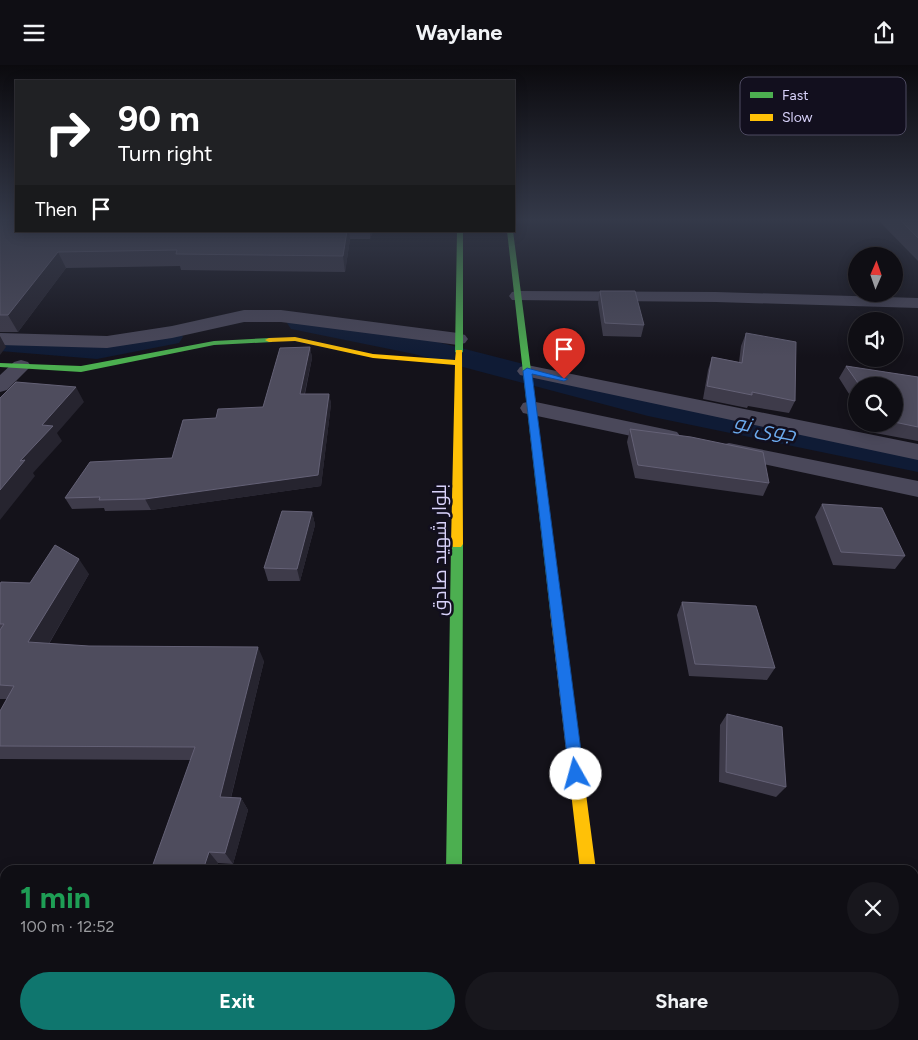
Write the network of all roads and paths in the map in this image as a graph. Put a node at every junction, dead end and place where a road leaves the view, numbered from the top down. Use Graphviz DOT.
graph roads {
  1 [pos="459,266"];
  2 [pos="514,266"];
  3 [pos="518,296"];
  4 [pos="918,303"];
  5 [pos="0,339"];
  6 [pos="458,339"];
  7 [pos="458,363"];
  8 [pos="0,365"];
  9 [pos="21,366"];
  10 [pos="527,371"];
  11 [pos="0,387"];
  12 [pos="532,408"];
  13 [pos="918,452"];
  14 [pos="918,489"];
  15 [pos="454,865"];
  16 [pos="587,865"];
  1 -- 6 [label="main road, بلوار شهید صادق"];
  2 -- 3 [label="main road"];
  3 -- 4 [label="street"];
  3 -- 10 [label="main road"];
  5 -- 6 [label="street"];
  6 -- 7 [label="main road, بلوار شهید صادق"];
  7 -- 9 [label="main road"];
  7 -- 15 [label="main road, بلوار شهید صادق"];
  8 -- 9 [label="main road"];
  9 -- 11 [label="street"];
  10 -- 12 [label="main road"];
  10 -- 13 [label="street"];
  12 -- 14 [label="street"];
  12 -- 16 [label="main road"];
}
